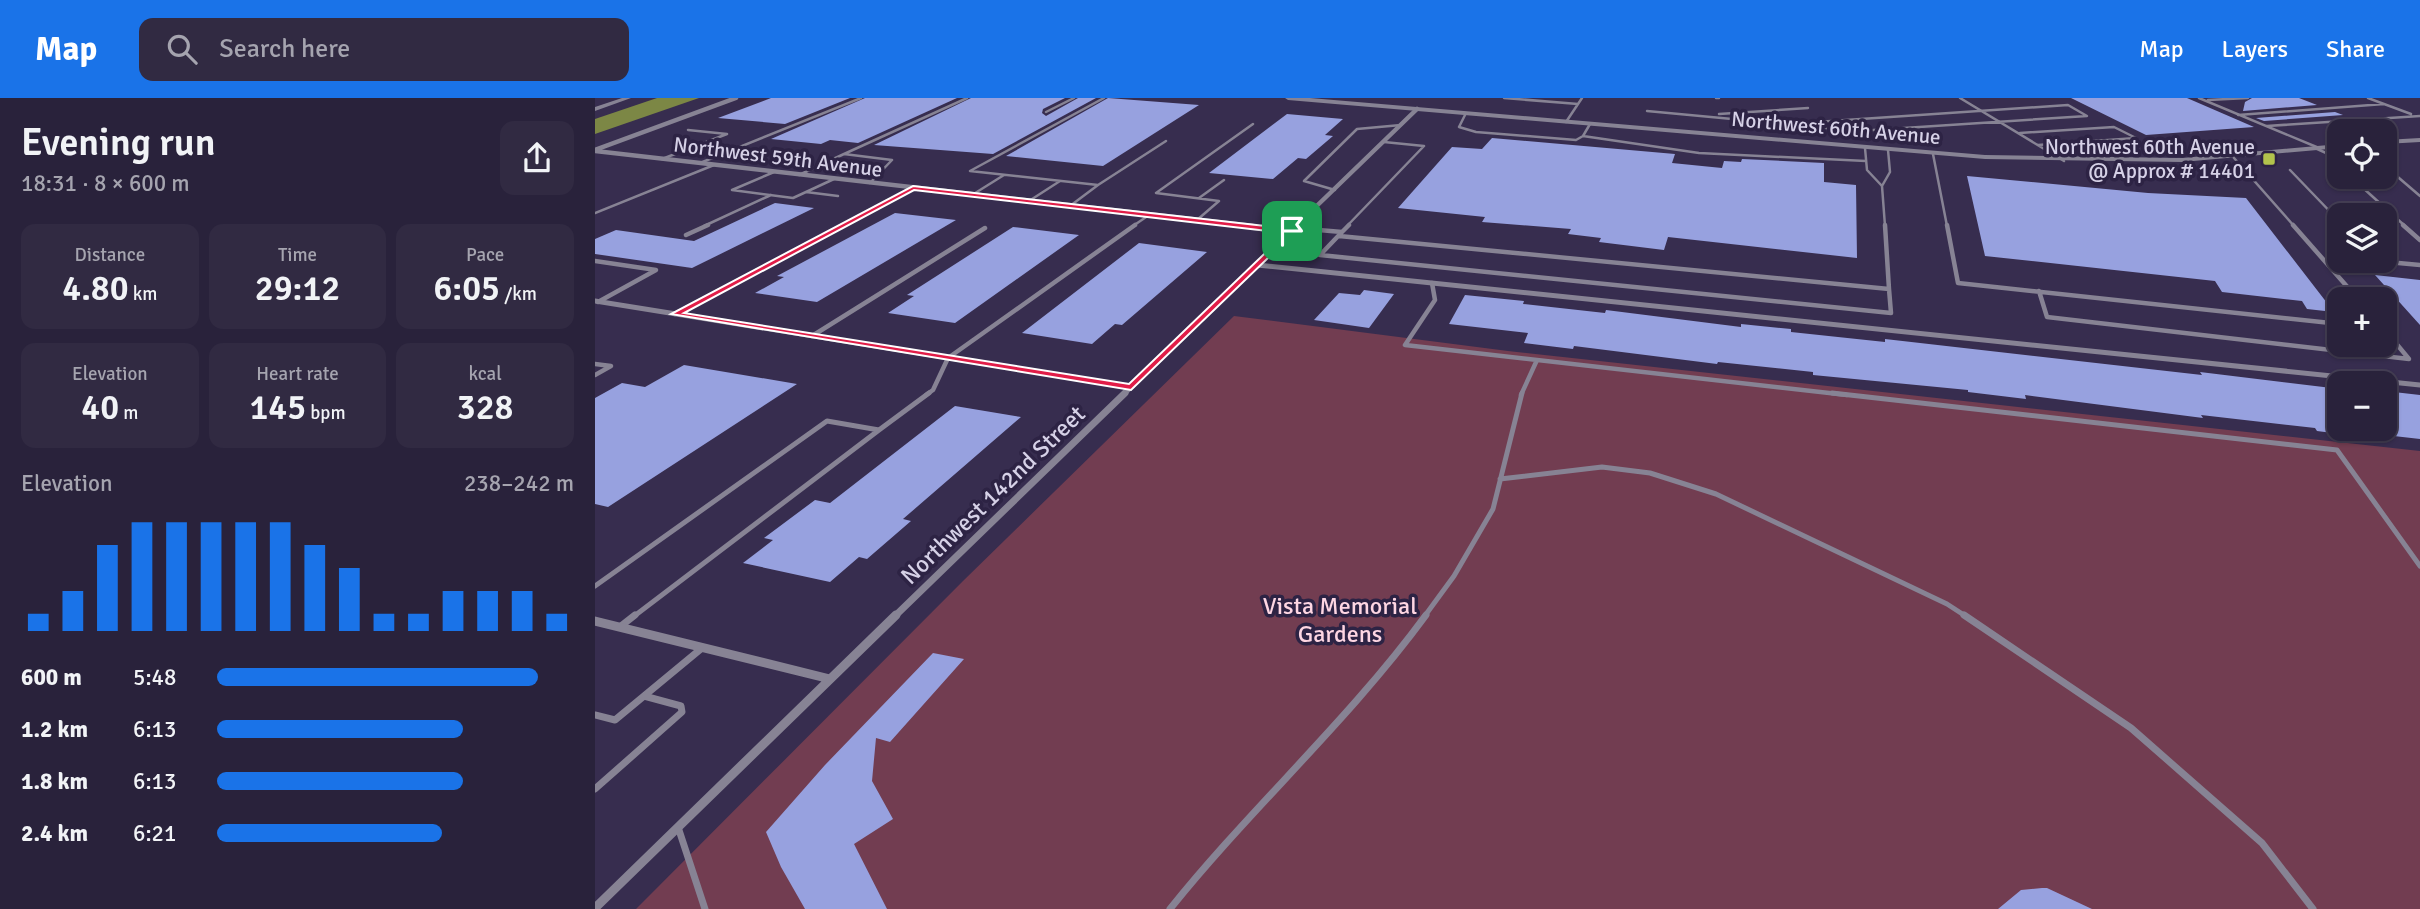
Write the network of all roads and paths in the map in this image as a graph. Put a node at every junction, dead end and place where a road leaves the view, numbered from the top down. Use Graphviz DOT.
graph roads {
  1 [pos="628,98"];
  2 [pos="736,98"];
  3 [pos="861,98"];
  4 [pos="967,98"];
  5 [pos="1074,98"];
  6 [pos="1104,98"];
  7 [pos="1288,98"];
  8 [pos="1504,98"];
  9 [pos="1582,98"];
  10 [pos="1960,98"];
  11 [pos="2199,98"];
  12 [pos="2248,98"];
  13 [pos="2368,98"];
  14 [pos="1329,100"];
  15 [pos="2205,101"];
  16 [pos="1578,104"];
  17 [pos="2384,104"];
  18 [pos="1808,108"];
  19 [pos="595,109"];
  20 [pos="1417,109"];
  21 [pos="1980,110"];
  22 [pos="1647,111"];
  23 [pos="1047,112"];
  24 [pos="1466,113"];
  25 [pos="1713,115"];
  26 [pos="2238,115"];
  27 [pos="2420,117"];
  28 [pos="2000,121"];
  29 [pos="1566,122"];
  30 [pos="1253,124"];
  31 [pos="1590,124"];
  32 [pos="1787,124"];
  33 [pos="1401,125"];
  34 [pos="2267,126"];
  35 [pos="688,130"];
  36 [pos="2018,133"];
  37 [pos="1583,136"];
  38 [pos="2420,140"];
  39 [pos="1166,141"];
  40 [pos="2397,141"];
  41 [pos="1384,142"];
  42 [pos="2036,145"];
  43 [pos="2327,147"];
  44 [pos="1865,148"];
  45 [pos="2318,148"];
  46 [pos="595,150"];
  47 [pos="1888,150"];
  48 [pos="2327,153"];
  49 [pos="843,154"];
  50 [pos="1933,154"];
  51 [pos="2234,158"];
  52 [pos="662,159"];
  53 [pos="1866,161"];
  54 [pos="2064,161"];
  55 [pos="700,163"];
  56 [pos="714,165"];
  57 [pos="2290,170"];
  58 [pos="774,172"];
  59 [pos="799,175"];
  60 [pos="1004,175"];
  61 [pos="2397,176"];
  62 [pos="834,179"];
  63 [pos="1224,180"];
  64 [pos="1060,181"];
  65 [pos="870,183"];
  66 [pos="1098,185"];
  67 [pos="1882,186"];
  68 [pos="913,188"];
  69 [pos="2364,189"];
  70 [pos="1335,190"];
  71 [pos="806,192"];
  72 [pos="771,195"];
  73 [pos="972,195"];
  74 [pos="838,196"];
  75 [pos="2420,196"];
  76 [pos="1199,198"];
  77 [pos="1029,201"];
  78 [pos="1070,206"];
  79 [pos="2327,208"];
  80 [pos="595,213"];
  81 [pos="1149,215"];
  82 [pos="1197,220"];
  83 [pos="985,228"];
  84 [pos="1294,230"];
  85 [pos="1341,234"];
  86 [pos="686,235"];
  87 [pos="2420,240"];
  88 [pos="595,261"];
  89 [pos="2397,263"];
  90 [pos="1257,265"];
  91 [pos="2420,265"];
  92 [pos="1432,283"];
  93 [pos="2347,287"];
  94 [pos="1889,289"];
  95 [pos="2039,291"];
  96 [pos="597,302"];
  97 [pos="675,314"];
  98 [pos="2327,323"];
  99 [pos="812,336"];
  100 [pos="2397,344"];
  101 [pos="2327,349"];
  102 [pos="2392,357"];
  103 [pos="948,358"];
  104 [pos="1537,360"];
  105 [pos="595,364"];
  106 [pos="595,375"];
  107 [pos="2420,385"];
  108 [pos="1131,387"];
  109 [pos="879,430"];
  110 [pos="1500,480"];
  111 [pos="2420,566"];
  112 [pos="595,586"];
  113 [pos="595,621"];
  114 [pos="620,627"];
  115 [pos="703,648"];
  116 [pos="830,679"];
  117 [pos="644,696"];
  118 [pos="595,715"];
  119 [pos="595,789"];
  120 [pos="678,828"];
  121 [pos="595,908"];
  122 [pos="705,909"];
  123 [pos="1170,909"];
  124 [pos="2313,909"];
  1 -- 19 [label="street"];
  2 -- 46 [label="street"];
  3 -- 55 [label="lane"];
  4 -- 49 [label="lane"];
  5 -- 23 [label="lane"];
  6 -- 60 [label="lane"];
  7 -- 14 [label="street, Northwest 60th Avenue"];
  8 -- 16 [label="lane"];
  9 -- 16 [label="lane"];
  10 -- 21 [label="lane"];
  11 -- 15 [label="lane"];
  12 -- 15 [label="lane"];
  13 -- 17 [label="lane"];
  14 -- 20 [label="street, Northwest 60th Avenue"];
  15 -- 26 [label="lane"];
  16 -- 29 [label="lane"];
  17 -- 26 [label="lane"];
  17 -- 27 [label="lane"];
  18 -- 25 [label="lane"];
  20 -- 24 [label="street, Northwest 60th Avenue"];
  20 -- 33 [label="street, Northwest 142nd Street"];
  21 -- 28 [label="lane"];
  21 -- 28 [label="lane"];
  21 -- 32 [label="lane"];
  22 -- 25 [label="lane"];
  24 -- 29 [label="street, Northwest 60th Avenue"];
  24 -- 37 [label="lane"];
  25 -- 32 [label="lane"];
  26 -- 34 [label="lane"];
  27 -- 34 [label="lane"];
  28 -- 32 [label="lane"];
  28 -- 36 [label="lane"];
  29 -- 31 [label="street, Northwest 60th Avenue"];
  30 -- 76 [label="lane"];
  31 -- 37 [label="lane"];
  31 -- 44 [label="street, Northwest 60th Avenue"];
  33 -- 41 [label="street, Northwest 142nd Street"];
  33 -- 70 [label="lane"];
  34 -- 45 [label="lane"];
  35 -- 52 [label="lane"];
  36 -- 42 [label="lane"];
  36 -- 42 [label="lane"];
  37 -- 53 [label="lane"];
  38 -- 40 [label="street"];
  39 -- 66 [label="lane"];
  41 -- 70 [label="street, Northwest 142nd Street"];
  41 -- 85 [label="lane"];
  42 -- 54 [label="lane"];
  43 -- 45 [label="street, Northwest 60th Avenue"];
  44 -- 47 [label="street, Northwest 60th Avenue"];
  44 -- 53 [label="lane"];
  45 -- 48 [label="lane"];
  45 -- 51 [label="street, Northwest 60th Avenue"];
  46 -- 52 [label="street, Northwest 59th Avenue"];
  47 -- 50 [label="street, Northwest 60th Avenue"];
  47 -- 67 [label="lane"];
  49 -- 59 [label="lane"];
  49 -- 65 [label="lane"];
  50 -- 54 [label="street, Northwest 60th Avenue"];
  50 -- 95 [label="lane"];
  51 -- 54 [label="street, Northwest 60th Avenue"];
  51 -- 93 [label="lane"];
  52 -- 55 [label="street, Northwest 59th Avenue"];
  53 -- 67 [label="lane"];
  55 -- 56 [label="street, Northwest 59th Avenue"];
  56 -- 58 [label="street, Northwest 59th Avenue"];
  56 -- 80 [label="lane"];
  57 -- 79 [label="lane"];
  58 -- 59 [label="street, Northwest 59th Avenue"];
  58 -- 72 [label="lane"];
  59 -- 62 [label="street, Northwest 59th Avenue"];
  60 -- 64 [label="lane"];
  60 -- 73 [label="lane"];
  61 -- 75 [label="lane"];
  62 -- 65 [label="street, Northwest 59th Avenue"];
  62 -- 71 [label="lane"];
  63 -- 76 [label="lane"];
  64 -- 66 [label="lane"];
  64 -- 77 [label="lane"];
  65 -- 68 [label="street, Northwest 59th Avenue"];
  66 -- 78 [label="lane"];
  67 -- 94 [label="lane"];
  68 -- 73 [label="street, Northwest 59th Avenue"];
  68 -- 97 [label="lane"];
  69 -- 87 [label="lane"];
  70 -- 84 [label="street, Northwest 142nd Street"];
  71 -- 72 [label="lane"];
  71 -- 74 [label="lane"];
  72 -- 86 [label="lane"];
  73 -- 77 [label="street, Northwest 59th Avenue"];
  76 -- 82 [label="lane"];
  77 -- 78 [label="street, Northwest 59th Avenue"];
  78 -- 81 [label="street, Northwest 59th Avenue"];
  81 -- 82 [label="street, Northwest 59th Avenue"];
  81 -- 103 [label="lane"];
  82 -- 84 [label="street, Northwest 59th Avenue"];
  83 -- 99 [label="lane"];
  84 -- 85 [label="lane"];
  84 -- 90 [label="street, Northwest 142nd Street"];
  85 -- 94 [label="lane"];
  85 -- 94 [label="lane"];
  88 -- 96 [label="lane"];
  89 -- 91 [label="lane"];
  90 -- 92 [label="street"];
  90 -- 108 [label="street, Northwest 142nd Street"];
  92 -- 104 [label="lane"];
  92 -- 107 [label="street"];
  95 -- 98 [label="lane"];
  95 -- 101 [label="lane"];
  96 -- 97 [label="street"];
  97 -- 99 [label="street"];
  99 -- 103 [label="street"];
  100 -- 102 [label="lane"];
  103 -- 108 [label="street"];
  103 -- 109 [label="lane"];
  104 -- 110 [label="lane"];
  104 -- 111 [label="lane"];
  105 -- 106 [label="lane"];
  108 -- 116 [label="street, Northwest 142nd Street"];
  109 -- 112 [label="lane"];
  109 -- 114 [label="lane"];
  110 -- 123 [label="lane"];
  110 -- 124 [label="lane"];
  113 -- 114 [label="street"];
  114 -- 115 [label="street"];
  115 -- 116 [label="street"];
  115 -- 117 [label="lane"];
  116 -- 120 [label="street, Northwest 142nd Street"];
  117 -- 118 [label="lane"];
  117 -- 119 [label="lane"];
  120 -- 121 [label="street, Northwest 142nd Street"];
  120 -- 122 [label="lane"];
}
